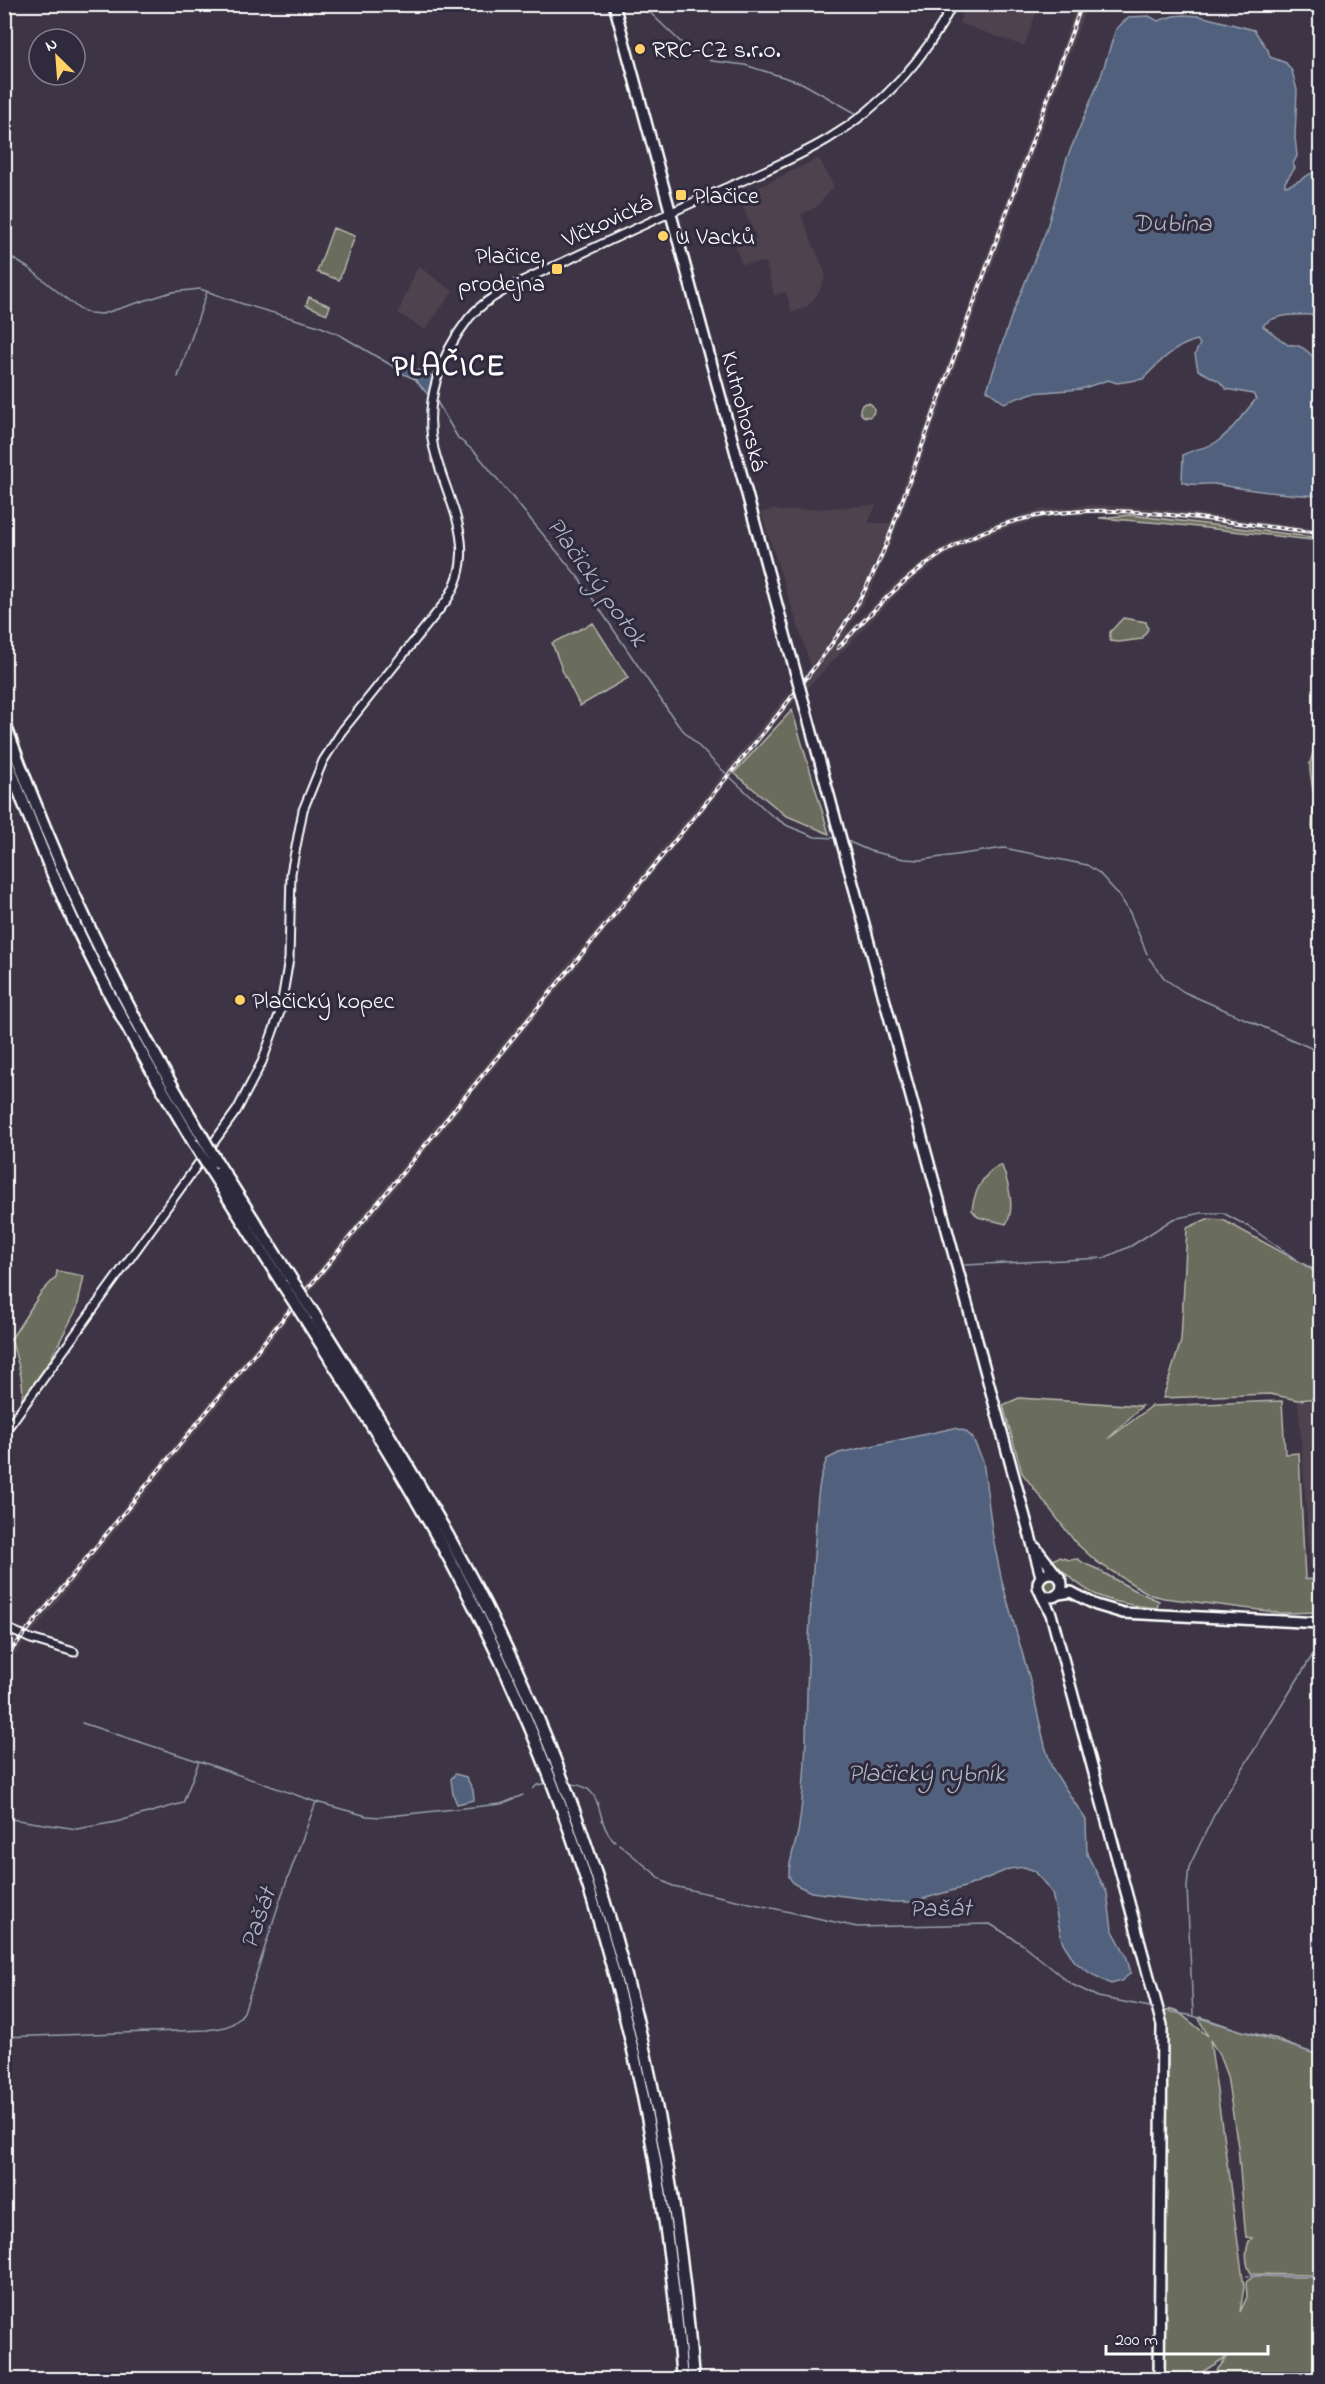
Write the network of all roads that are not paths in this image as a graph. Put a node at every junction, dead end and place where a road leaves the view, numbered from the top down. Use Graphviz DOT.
graph roads {
  1 [pos="614,4"];
  2 [pos="953,4"];
  3 [pos="670,213"];
  4 [pos="4,721"];
  5 [pos="4,752"];
  6 [pos="198,1141"];
  7 [pos="4,1432"];
  8 [pos="1030,1535"];
  9 [pos="1041,1576"];
  10 [pos="1059,1577"];
  11 [pos="1041,1594"];
  12 [pos="1057,1595"];
  13 [pos="1082,1598"];
  14 [pos="1051,1614"];
  15 [pos="1320,1623"];
  16 [pos="4,1627"];
  17 [pos="74,1652"];
  18 [pos="561,1794"];
  19 [pos="682,2379"];
  20 [pos="693,2379"];
  21 [pos="1159,2379"];
  1 -- 3 [label="main road, Kutnohorská"];
  2 -- 3 [label="street, Vlčkovická"];
  3 -- 7 [label="street, Vlčkovická"];
  3 -- 8 [label="main road, Kutnohorská, bridge"];
  4 -- 6 [label="highway"];
  5 -- 6 [label="highway"];
  6 -- 18 [label="highway, bridge"];
  8 -- 9 [label="main road"];
  8 -- 10 [label="main road"];
  9 -- 10 [label="main road"];
  9 -- 11 [label="main road"];
  10 -- 12 [label="main road"];
  10 -- 13 [label="main road"];
  11 -- 12 [label="main road"];
  11 -- 14 [label="main road"];
  12 -- 13 [label="main road"];
  12 -- 14 [label="main road"];
  13 -- 15 [label="main road"];
  14 -- 21 [label="main road"];
  16 -- 17 [label="street"];
  18 -- 19 [label="highway"];
  18 -- 20 [label="highway"];
}
